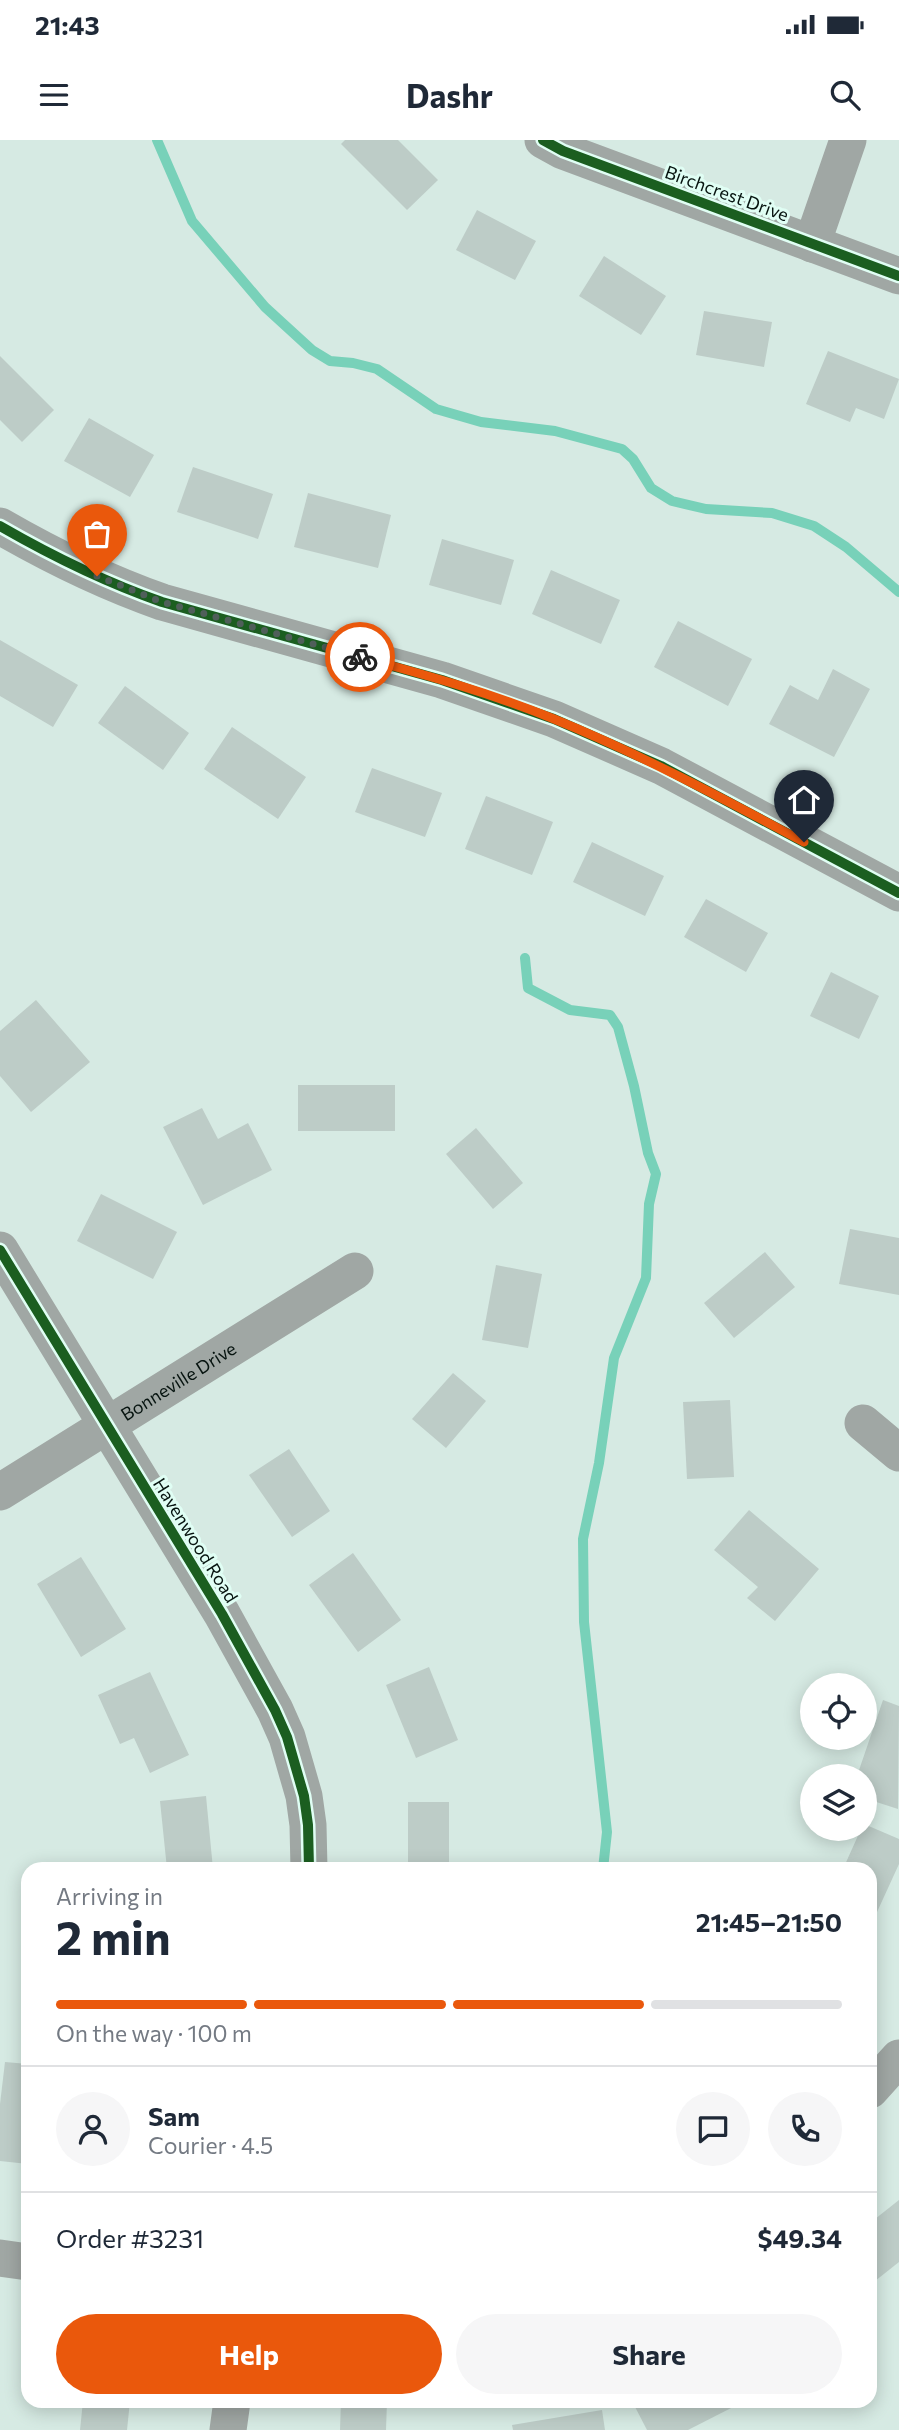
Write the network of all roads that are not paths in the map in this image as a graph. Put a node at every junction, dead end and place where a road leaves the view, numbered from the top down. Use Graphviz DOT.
graph roads {
  1 [pos="543,140"];
  2 [pos="848,140"];
  3 [pos="812,244"];
  4 [pos="899,276"];
  5 [pos="0,526"];
  6 [pos="899,893"];
  7 [pos="0,1250"];
  8 [pos="355,1271"];
  9 [pos="863,1423"];
  10 [pos="107,1428"];
  11 [pos="899,1453"];
  12 [pos="0,1492"];
  13 [pos="309,1862"];
  14 [pos="899,2058"];
  15 [pos="877,2082"];
  16 [pos="0,2258"];
  17 [pos="21,2261"];
  18 [pos="231,2408"];
  19 [pos="228,2430"];
  1 -- 3 [label="street, Birchcrest Drive"];
  2 -- 3 [label="street"];
  3 -- 4 [label="street, Birchcrest Drive"];
  5 -- 6 [label="street"];
  7 -- 10 [label="street, Havenwood Road"];
  8 -- 10 [label="street, Bonneville Drive"];
  9 -- 11 [label="street"];
  10 -- 12 [label="street, Bonneville Drive"];
  10 -- 13 [label="street, Havenwood Road"];
  14 -- 15 [label="street"];
  16 -- 17 [label="street"];
  18 -- 19 [label="street"];
}
